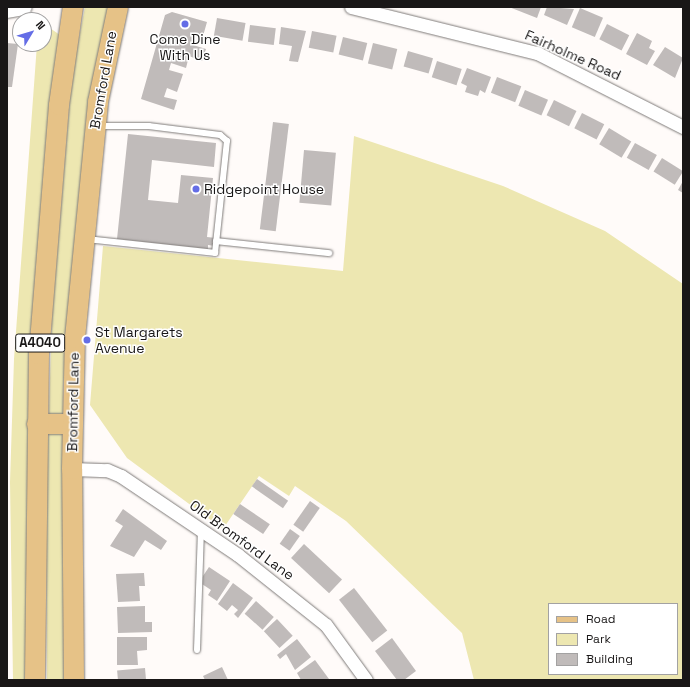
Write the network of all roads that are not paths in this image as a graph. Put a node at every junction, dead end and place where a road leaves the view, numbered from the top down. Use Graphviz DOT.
graph roads {
  1 [pos="24,7"];
  2 [pos="73,7"];
  3 [pos="118,7"];
  4 [pos="351,7"];
  5 [pos="378,9"];
  6 [pos="7,10"];
  7 [pos="95,126"];
  8 [pos="683,126"];
  9 [pos="84,238"];
  10 [pos="216,241"];
  11 [pos="329,253"];
  12 [pos="37,424"];
  13 [pos="73,424"];
  14 [pos="72,469"];
  15 [pos="201,529"];
  16 [pos="198,650"];
  17 [pos="36,680"];
  18 [pos="74,680"];
  19 [pos="366,680"];
  1 -- 6 [label="street"];
  2 -- 12 [label="main road, A4040"];
  3 -- 7 [label="main road, Bromford Lane / A4040"];
  4 -- 5 [label="street, Fairholme Road"];
  5 -- 8 [label="street, Fairholme Road"];
  7 -- 9 [label="main road, Bromford Lane / A4040"];
  7 -- 10 [label="lane"];
  9 -- 10 [label="lane"];
  9 -- 13 [label="main road, Bromford Lane / A4040"];
  10 -- 11 [label="lane"];
  12 -- 13 [label="main road"];
  12 -- 17 [label="main road, A4040"];
  13 -- 14 [label="main road, Bromford Lane / A4040"];
  14 -- 15 [label="street, Old Bromford Lane"];
  14 -- 18 [label="main road, Bromford Lane / A4040"];
  15 -- 16 [label="lane"];
  15 -- 19 [label="street, Old Bromford Lane"];
}
